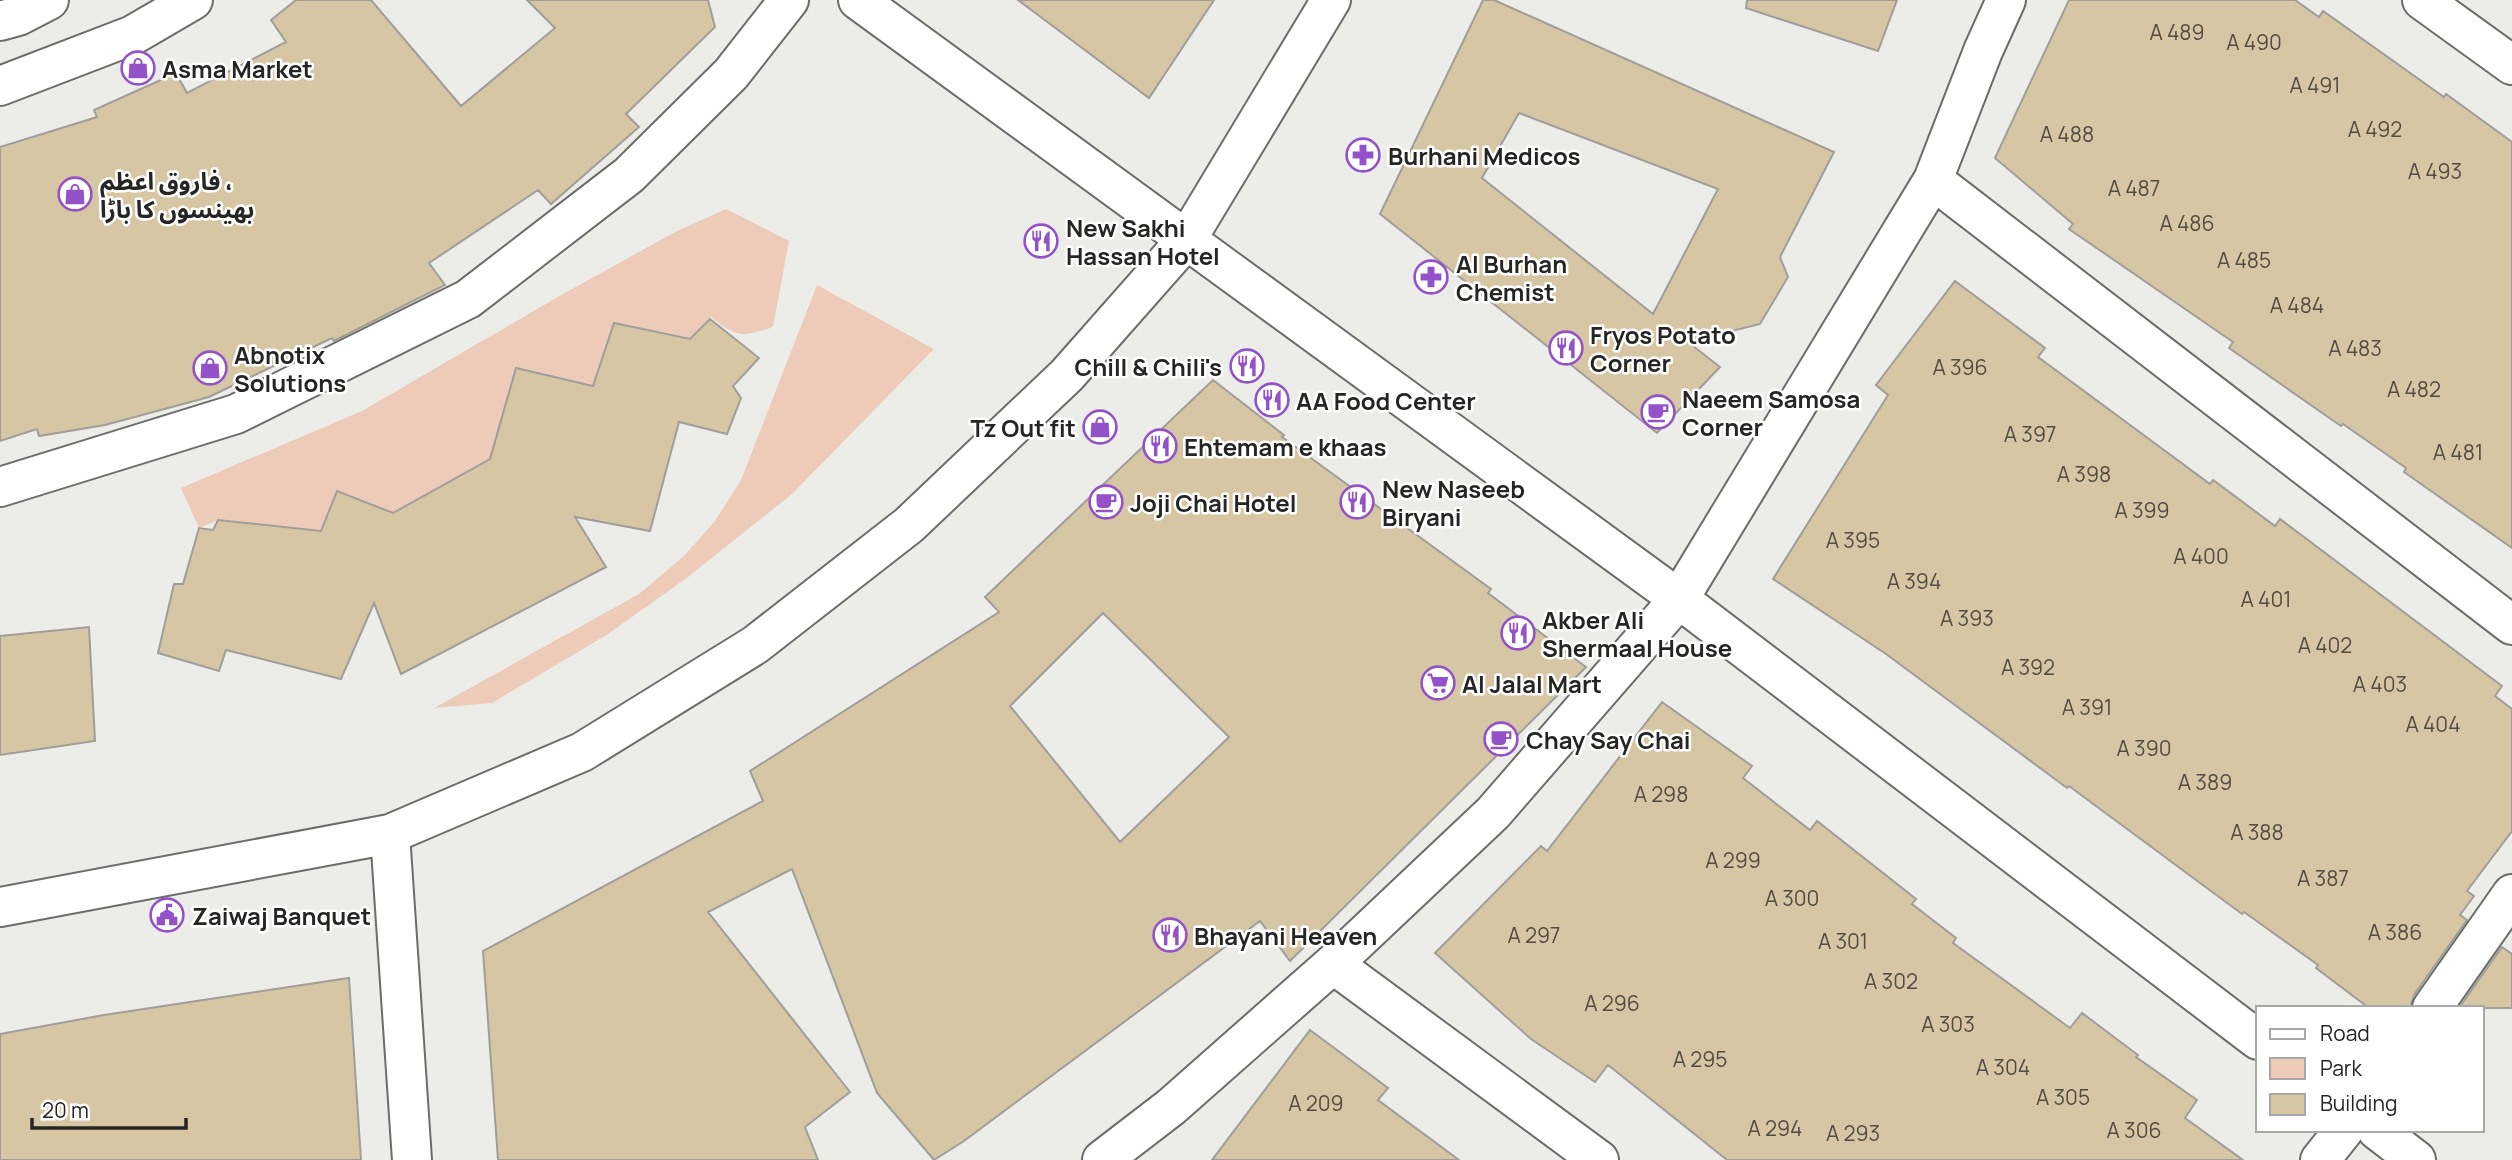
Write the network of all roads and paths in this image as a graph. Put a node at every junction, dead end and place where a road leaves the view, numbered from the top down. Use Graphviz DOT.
graph roads {
  1 [pos="49,0"];
  2 [pos="193,0"];
  3 [pos="789,0"];
  4 [pos="858,0"];
  5 [pos="1331,0"];
  6 [pos="2006,0"];
  7 [pos="2422,0"];
  8 [pos="0,21"];
  9 [pos="2512,65"];
  10 [pos="0,86"];
  11 [pos="1933,180"];
  12 [pos="1187,239"];
  13 [pos="0,487"];
  14 [pos="1679,599"];
  15 [pos="2512,625"];
  16 [pos="390,834"];
  17 [pos="2512,894"];
  18 [pos="0,907"];
  19 [pos="1333,964"];
  20 [pos="2433,1006"];
  21 [pos="2256,1038"];
  22 [pos="2342,1132"];
  23 [pos="2379,1132"];
  24 [pos="412,1160"];
  25 [pos="1102,1160"];
  26 [pos="1599,1160"];
  27 [pos="2320,1160"];
  28 [pos="2416,1160"];
  1 -- 8 [label="street"];
  2 -- 10 [label="street"];
  3 -- 13 [label="street"];
  4 -- 12 [label="street"];
  5 -- 12 [label="street"];
  6 -- 11 [label="street"];
  7 -- 9 [label="street"];
  11 -- 14 [label="street"];
  11 -- 15 [label="street"];
  12 -- 14 [label="street"];
  12 -- 16 [label="street"];
  14 -- 19 [label="street"];
  14 -- 21 [label="street"];
  16 -- 18 [label="street"];
  16 -- 24 [label="street"];
  17 -- 20 [label="street"];
  19 -- 25 [label="street"];
  19 -- 26 [label="street"];
  22 -- 27 [label="street"];
  23 -- 28 [label="street"];
}
